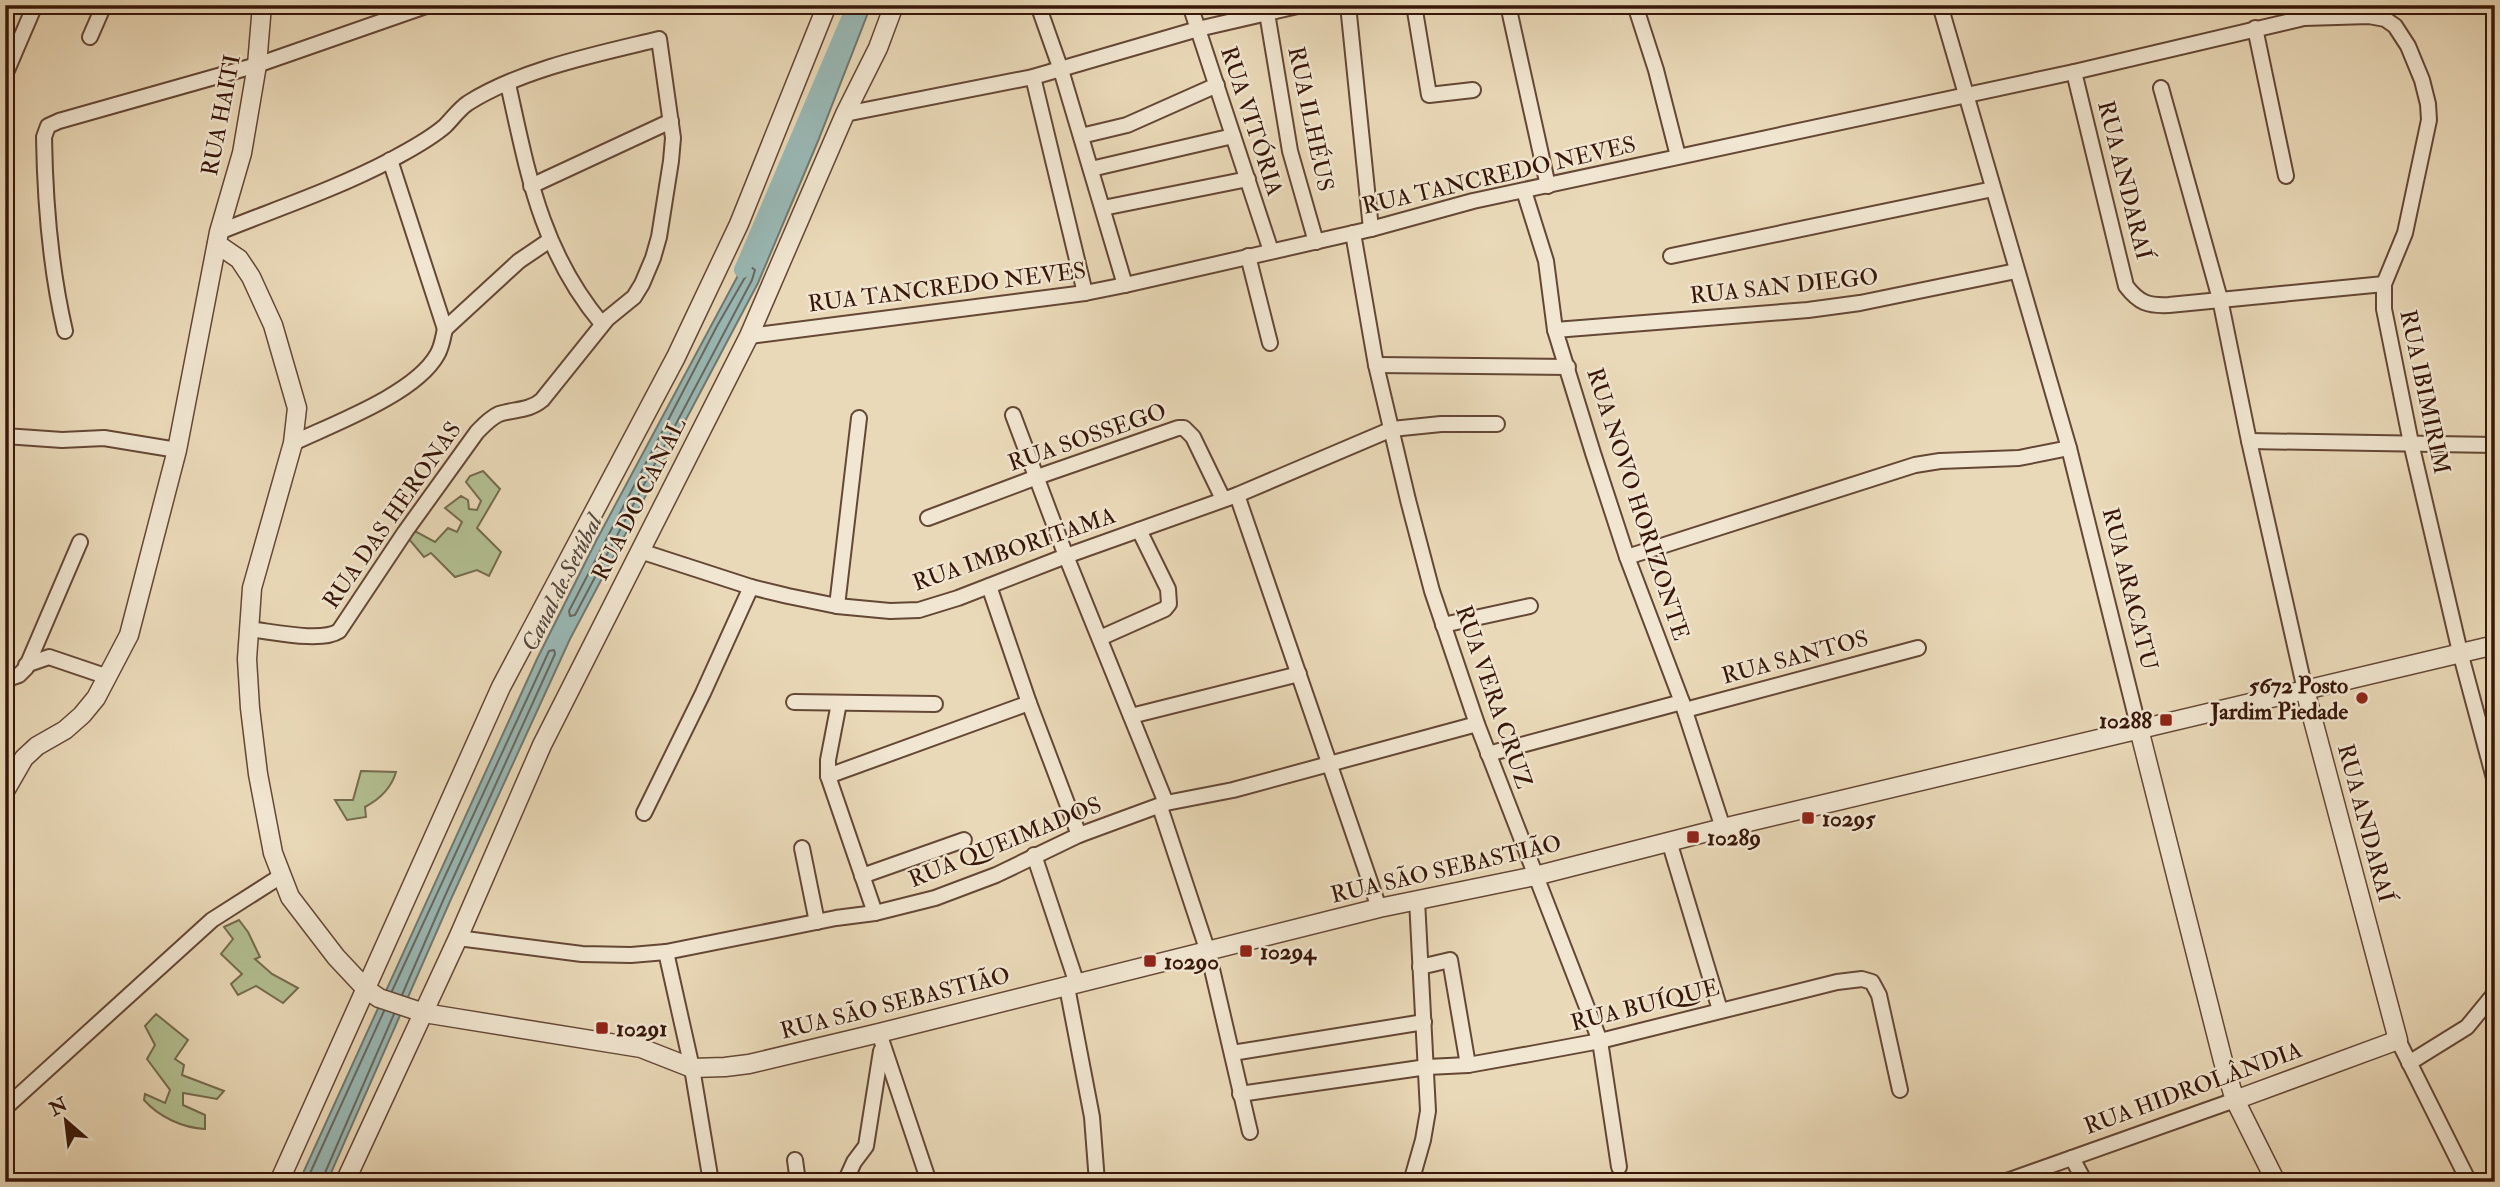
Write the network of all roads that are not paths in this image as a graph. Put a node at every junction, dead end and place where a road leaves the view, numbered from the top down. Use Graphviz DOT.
graph roads {
  1 [pos="35,5"];
  2 [pos="104,5"];
  3 [pos="262,5"];
  4 [pos="429,5"];
  5 [pos="827,5"];
  6 [pos="894,5"];
  7 [pos="1038,5"];
  8 [pos="1302,5"];
  9 [pos="1348,5"];
  10 [pos="1414,5"];
  11 [pos="1508,5"];
  12 [pos="1635,5"];
  13 [pos="1940,5"];
  14 [pos="1266,10"];
  15 [pos="1191,14"];
  16 [pos="2385,15"];
  17 [pos="2255,28"];
  18 [pos="90,37"];
  19 [pos="257,65"];
  20 [pos="1061,70"];
  21 [pos="2074,72"];
  22 [pos="5,75"];
  23 [pos="1033,77"];
  24 [pos="508,84"];
  25 [pos="1217,85"];
  26 [pos="2161,88"];
  27 [pos="1473,90"];
  28 [pos="1966,94"];
  29 [pos="845,114"];
  30 [pos="671,121"];
  31 [pos="1081,136"];
  32 [pos="1233,136"];
  33 [pos="1678,156"];
  34 [pos="390,160"];
  35 [pos="1091,169"];
  36 [pos="2286,176"];
  37 [pos="1248,179"];
  38 [pos="530,186"];
  39 [pos="1548,186"];
  40 [pos="1993,189"];
  41 [pos="1524,191"];
  42 [pos="1103,208"];
  43 [pos="1371,229"];
  44 [pos="1353,233"];
  45 [pos="218,238"];
  46 [pos="550,240"];
  47 [pos="1316,242"];
  48 [pos="1271,251"];
  49 [pos="1248,256"];
  50 [pos="1671,256"];
  51 [pos="2016,271"];
  52 [pos="2384,284"];
  53 [pos="1125,285"];
  54 [pos="1085,293"];
  55 [pos="2220,299"];
  56 [pos="602,324"];
  57 [pos="445,329"];
  58 [pos="1555,330"];
  59 [pos="65,331"];
  60 [pos="749,336"];
  61 [pos="1270,343"];
  62 [pos="1376,365"];
  63 [pos="1568,367"];
  64 [pos="1013,415"];
  65 [pos="859,418"];
  66 [pos="1497,424"];
  67 [pos="1392,429"];
  68 [pos="5,436"];
  69 [pos="2249,441"];
  70 [pos="293,443"];
  71 [pos="2411,443"];
  72 [pos="2495,445"];
  73 [pos="2069,448"];
  74 [pos="177,450"];
  75 [pos="1037,477"];
  76 [pos="1230,497"];
  77 [pos="929,518"];
  78 [pos="1139,530"];
  79 [pos="80,542"];
  80 [pos="640,551"];
  81 [pos="1066,556"];
  82 [pos="1627,557"];
  83 [pos="989,586"];
  84 [pos="751,587"];
  85 [pos="836,606"];
  86 [pos="1530,606"];
  87 [pos="1443,625"];
  88 [pos="248,629"];
  89 [pos="1100,638"];
  90 [pos="2495,645"];
  91 [pos="1918,648"];
  92 [pos="2460,652"];
  93 [pos="26,665"];
  94 [pos="1298,674"];
  95 [pos="108,677"];
  96 [pos="5,680"];
  97 [pos="2305,690"];
  98 [pos="794,702"];
  99 [pos="839,703"];
  100 [pos="1029,703"];
  101 [pos="935,704"];
  102 [pos="1683,706"];
  103 [pos="1131,716"];
  104 [pos="1477,724"];
  105 [pos="2139,729"];
  106 [pos="1488,754"];
  107 [pos="1328,762"];
  108 [pos="828,776"];
  109 [pos="2495,782"];
  110 [pos="5,790"];
  111 [pos="1163,805"];
  112 [pos="644,813"];
  113 [pos="1723,828"];
  114 [pos="1079,835"];
  115 [pos="964,840"];
  116 [pos="1669,841"];
  117 [pos="802,848"];
  118 [pos="1034,855"];
  119 [pos="281,876"];
  120 [pos="862,876"];
  121 [pos="1535,876"];
  122 [pos="1417,900"];
  123 [pos="1378,908"];
  124 [pos="875,913"];
  125 [pos="817,922"];
  126 [pos="458,938"];
  127 [pos="666,952"];
  128 [pos="1208,952"];
  129 [pos="1420,967"];
  130 [pos="1072,985"];
  131 [pos="373,993"];
  132 [pos="2495,993"];
  133 [pos="1720,1010"];
  134 [pos="415,1011"];
  135 [pos="1424,1022"];
  136 [pos="881,1040"];
  137 [pos="2399,1040"];
  138 [pos="1600,1041"];
  139 [pos="1232,1053"];
  140 [pos="2409,1063"];
  141 [pos="1468,1065"];
  142 [pos="692,1068"];
  143 [pos="1427,1068"];
  144 [pos="1900,1090"];
  145 [pos="1240,1094"];
  146 [pos="2235,1100"];
  147 [pos="5,1108"];
  148 [pos="1250,1132"];
  149 [pos="2072,1158"];
  150 [pos="795,1160"];
  151 [pos="1619,1167"];
  152 [pos="279,1182"];
  153 [pos="345,1182"];
  154 [pos="711,1182"];
  155 [pos="798,1182"];
  156 [pos="845,1182"];
  157 [pos="929,1182"];
  158 [pos="1097,1182"];
  159 [pos="1411,1182"];
  160 [pos="2004,1182"];
  161 [pos="2085,1182"];
  162 [pos="2276,1182"];
  163 [pos="2469,1182"];
  1 -- 22 [label="street"];
  2 -- 18 [label="street"];
  3 -- 19 [label="street, RUA HAITI"];
  4 -- 19 [label="street"];
  5 -- 131 [label="street, RUA DO CANAL"];
  6 -- 29 [label="street, RUA DO CANAL"];
  7 -- 20 [label="street"];
  8 -- 14 [label="street"];
  9 -- 43 [label="street"];
  10 -- 27 [label="street"];
  11 -- 39 [label="street"];
  12 -- 33 [label="street"];
  13 -- 28 [label="street, RUA ARACATU"];
  14 -- 15 [label="street"];
  14 -- 47 [label="street, RUA ILHÉUS"];
  15 -- 20 [label="street"];
  15 -- 25 [label="street, RUA VITÓRIA"];
  16 -- 17 [label="street, RUA TANCREDO NEVES"];
  16 -- 52 [label="street, RUA IBIMIRIM"];
  17 -- 21 [label="street, RUA TANCREDO NEVES"];
  17 -- 36 [label="street"];
  19 -- 45 [label="street, RUA HAITI"];
  19 -- 59 [label="street"];
  20 -- 23 [label="street"];
  20 -- 31 [label="street"];
  21 -- 28 [label="street, RUA TANCREDO NEVES"];
  21 -- 55 [label="street, RUA ANDARAÍ"];
  23 -- 29 [label="street"];
  23 -- 54 [label="street"];
  24 -- 30 [label="street, RUA DAS HERONAS"];
  24 -- 34 [label="street"];
  24 -- 38 [label="street"];
  25 -- 31 [label="street"];
  25 -- 32 [label="street, RUA VITÓRIA"];
  26 -- 55 [label="street, RUA ANDARAÍ"];
  28 -- 33 [label="street, RUA TANCREDO NEVES"];
  28 -- 40 [label="street, RUA ARACATU"];
  29 -- 60 [label="street, RUA DO CANAL"];
  30 -- 38 [label="street"];
  30 -- 56 [label="street, RUA DAS HERONAS"];
  31 -- 35 [label="street"];
  32 -- 35 [label="street"];
  32 -- 37 [label="street, RUA VITÓRIA"];
  33 -- 39 [label="street, RUA TANCREDO NEVES"];
  34 -- 45 [label="street"];
  34 -- 57 [label="street"];
  35 -- 42 [label="street"];
  37 -- 42 [label="street"];
  37 -- 48 [label="street, RUA VITÓRIA"];
  38 -- 46 [label="street"];
  39 -- 41 [label="street, RUA TANCREDO NEVES"];
  40 -- 50 [label="street"];
  40 -- 51 [label="street, RUA ARACATU"];
  41 -- 43 [label="street, RUA TANCREDO NEVES"];
  41 -- 58 [label="street, RUA NOVO HORIZONTE"];
  42 -- 53 [label="street"];
  43 -- 44 [label="street, RUA TANCREDO NEVES"];
  44 -- 47 [label="street, RUA TANCREDO NEVES"];
  44 -- 62 [label="street, RUA VERA CRUZ"];
  45 -- 70 [label="street"];
  45 -- 74 [label="street, RUA HAITI"];
  46 -- 56 [label="street"];
  46 -- 57 [label="street"];
  47 -- 48 [label="street, RUA TANCREDO NEVES"];
  48 -- 49 [label="street, RUA TANCREDO NEVES"];
  49 -- 53 [label="street, RUA TANCREDO NEVES"];
  49 -- 61 [label="street"];
  51 -- 58 [label="street, RUA SAN DIEGO"];
  51 -- 73 [label="street, RUA ARACATU"];
  52 -- 55 [label="street"];
  52 -- 71 [label="street, RUA IBIMIRIM"];
  53 -- 54 [label="street, RUA TANCREDO NEVES"];
  54 -- 60 [label="street, RUA TANCREDO NEVES"];
  55 -- 69 [label="street, RUA ANDARAÍ"];
  56 -- 88 [label="street, RUA DAS HERONAS"];
  57 -- 70 [label="street"];
  58 -- 63 [label="street, RUA NOVO HORIZONTE"];
  60 -- 80 [label="street, RUA DO CANAL"];
  62 -- 63 [label="street"];
  62 -- 67 [label="street, RUA VERA CRUZ"];
  63 -- 82 [label="street, RUA NOVO HORIZONTE"];
  64 -- 75 [label="street"];
  65 -- 85 [label="street"];
  66 -- 67 [label="street, RUA IMBORITAMA"];
  67 -- 76 [label="street, RUA IMBORITAMA"];
  67 -- 87 [label="street, RUA VERA CRUZ"];
  68 -- 74 [label="street"];
  69 -- 71 [label="street"];
  69 -- 97 [label="street, RUA ANDARAÍ"];
  70 -- 88 [label="street"];
  71 -- 72 [label="street"];
  71 -- 92 [label="street, RUA IBIMIRIM"];
  73 -- 82 [label="street"];
  73 -- 105 [label="street, RUA ARACATU"];
  74 -- 95 [label="street, RUA HAITI"];
  75 -- 76 [label="street, RUA SOSSEGO"];
  75 -- 77 [label="street, RUA SOSSEGO"];
  75 -- 81 [label="street"];
  76 -- 78 [label="street, RUA IMBORITAMA"];
  76 -- 94 [label="street"];
  78 -- 81 [label="street, RUA IMBORITAMA"];
  78 -- 89 [label="street"];
  79 -- 93 [label="street"];
  80 -- 84 [label="street, RUA IMBORITAMA"];
  80 -- 126 [label="street, RUA DO CANAL"];
  81 -- 83 [label="street, RUA IMBORITAMA"];
  81 -- 89 [label="street"];
  82 -- 102 [label="street, RUA NOVO HORIZONTE"];
  83 -- 85 [label="street, RUA IMBORITAMA"];
  83 -- 100 [label="street"];
  84 -- 85 [label="street, RUA IMBORITAMA"];
  84 -- 112 [label="street"];
  86 -- 87 [label="street"];
  87 -- 104 [label="street, RUA VERA CRUZ"];
  88 -- 119 [label="street"];
  89 -- 103 [label="street"];
  90 -- 92 [label="street, RUA SÃO SEBASTIÃO"];
  91 -- 102 [label="street, RUA SANTOS"];
  92 -- 97 [label="street, RUA SÃO SEBASTIÃO"];
  92 -- 109 [label="street, RUA IBIMIRIM"];
  93 -- 95 [label="street"];
  93 -- 96 [label="street"];
  94 -- 103 [label="street"];
  94 -- 107 [label="street"];
  95 -- 110 [label="street, RUA HAITI"];
  97 -- 105 [label="street, RUA SÃO SEBASTIÃO"];
  97 -- 137 [label="street, RUA ANDARAÍ"];
  98 -- 99 [label="street"];
  99 -- 101 [label="street"];
  99 -- 108 [label="street"];
  100 -- 108 [label="street"];
  100 -- 114 [label="street"];
  102 -- 106 [label="street, RUA SANTOS"];
  102 -- 113 [label="street, RUA NOVO HORIZONTE"];
  103 -- 111 [label="street"];
  104 -- 106 [label="street, RUA VERA CRUZ"];
  104 -- 107 [label="street, RUA QUEIMADOS"];
  105 -- 113 [label="street, RUA SÃO SEBASTIÃO"];
  105 -- 146 [label="street, RUA ARACATU"];
  106 -- 121 [label="street, RUA VERA CRUZ"];
  107 -- 111 [label="street, RUA QUEIMADOS"];
  107 -- 123 [label="street"];
  108 -- 120 [label="street"];
  111 -- 114 [label="street, RUA QUEIMADOS"];
  111 -- 128 [label="street"];
  113 -- 116 [label="street, RUA SÃO SEBASTIÃO"];
  114 -- 118 [label="street, RUA QUEIMADOS"];
  115 -- 120 [label="street"];
  116 -- 121 [label="street, RUA SÃO SEBASTIÃO"];
  116 -- 133 [label="street"];
  117 -- 125 [label="street"];
  118 -- 124 [label="street, RUA QUEIMADOS"];
  118 -- 130 [label="street"];
  119 -- 131 [label="street"];
  119 -- 147 [label="street"];
  120 -- 124 [label="street"];
  121 -- 122 [label="street, RUA SÃO SEBASTIÃO"];
  121 -- 138 [label="street, RUA VERA CRUZ"];
  122 -- 123 [label="street, RUA SÃO SEBASTIÃO"];
  122 -- 129 [label="street"];
  123 -- 128 [label="street, RUA SÃO SEBASTIÃO"];
  124 -- 125 [label="street, RUA QUEIMADOS"];
  125 -- 127 [label="street, RUA QUEIMADOS"];
  126 -- 127 [label="street, RUA QUEIMADOS"];
  126 -- 134 [label="street, RUA DO CANAL"];
  127 -- 142 [label="street"];
  128 -- 130 [label="street, RUA SÃO SEBASTIÃO"];
  128 -- 139 [label="street"];
  129 -- 135 [label="street"];
  129 -- 141 [label="street"];
  130 -- 136 [label="street, RUA SÃO SEBASTIÃO"];
  130 -- 158 [label="street"];
  131 -- 134 [label="street, RUA SÃO SEBASTIÃO"];
  131 -- 152 [label="street, RUA DO CANAL"];
  132 -- 140 [label="street"];
  133 -- 138 [label="street, RUA BUÍQUE"];
  133 -- 144 [label="street, RUA BUÍQUE"];
  134 -- 142 [label="street, RUA SÃO SEBASTIÃO"];
  134 -- 153 [label="street, RUA DO CANAL"];
  135 -- 139 [label="street"];
  135 -- 143 [label="street"];
  136 -- 142 [label="street, RUA SÃO SEBASTIÃO"];
  136 -- 156 [label="street"];
  136 -- 157 [label="street"];
  137 -- 140 [label="street, RUA ANDARAÍ"];
  137 -- 146 [label="street, RUA HIDROLÂNDIA"];
  138 -- 141 [label="street, RUA BUÍQUE"];
  138 -- 151 [label="street, RUA VERA CRUZ"];
  139 -- 145 [label="street"];
  140 -- 163 [label="street, RUA ANDARAÍ"];
  141 -- 143 [label="street, RUA BUÍQUE"];
  142 -- 154 [label="street"];
  143 -- 145 [label="street, RUA BUÍQUE"];
  143 -- 159 [label="street"];
  145 -- 148 [label="street"];
  146 -- 149 [label="street, RUA HIDROLÂNDIA"];
  146 -- 162 [label="street, RUA ARACATU"];
  149 -- 160 [label="street, RUA HIDROLÂNDIA"];
  149 -- 161 [label="street"];
  150 -- 155 [label="street"];
}
